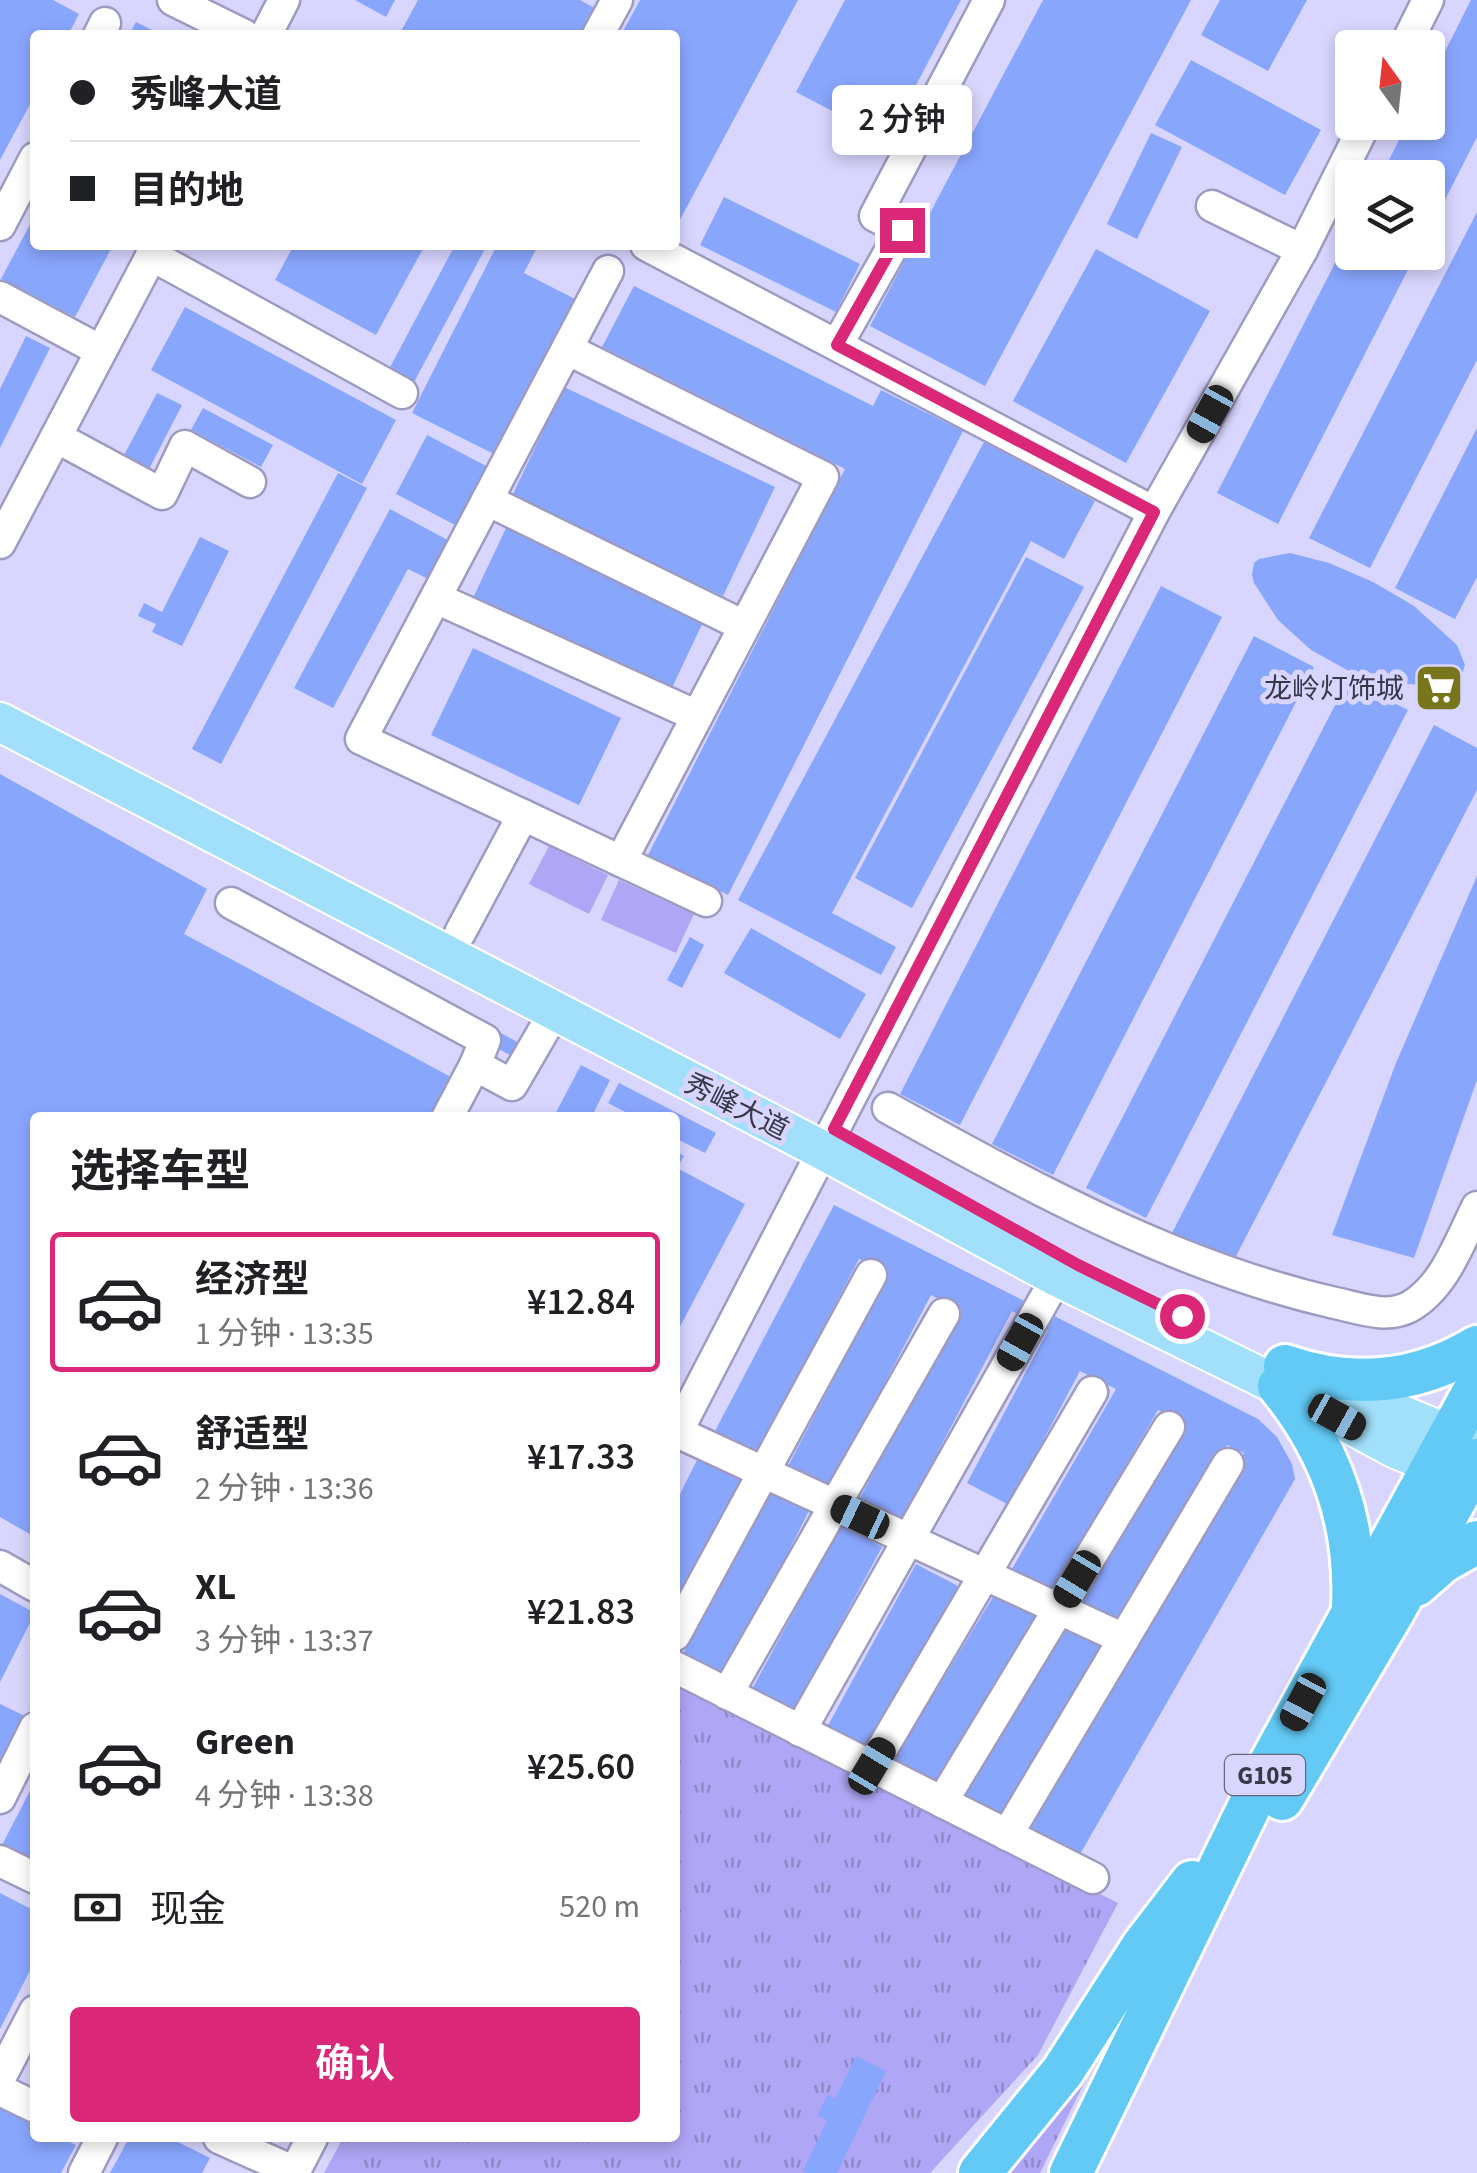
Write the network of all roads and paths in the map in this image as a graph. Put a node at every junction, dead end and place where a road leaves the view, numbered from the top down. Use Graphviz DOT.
graph roads {
  1 [pos="173,0"];
  2 [pos="284,0"];
  3 [pos="617,0"];
  4 [pos="989,0"];
  5 [pos="1428,0"];
  6 [pos="234,30"];
  7 [pos="269,30"];
  8 [pos="601,30"];
  9 [pos="1413,30"];
  10 [pos="1357,140"];
  11 [pos="30,168"];
  12 [pos="1212,206"];
  13 [pos="0,226"];
  14 [pos="154,250"];
  15 [pos="656,250"];
  16 [pos="1302,250"];
  17 [pos="608,271"];
  18 [pos="0,297"];
  19 [pos="837,345"];
  20 [pos="566,349"];
  21 [pos="101,351"];
  22 [pos="402,393"];
  23 [pos="56,437"];
  24 [pos="250,482"];
  25 [pos="487,500"];
  26 [pos="1154,512"];
  27 [pos="0,544"];
  28 [pos="436,598"];
  29 [pos="744,626"];
  30 [pos="0,698"];
  31 [pos="697,716"];
  32 [pos="0,722"];
  33 [pos="523,816"];
  34 [pos="621,861"];
  35 [pos="706,901"];
  36 [pos="232,903"];
  37 [pos="460,933"];
  38 [pos="554,1011"];
  39 [pos="475,1065"];
  40 [pos="888,1108"];
  41 [pos="450,1112"];
  42 [pos="828,1139"];
  43 [pos="1477,1207"];
  44 [pos="871,1275"];
  45 [pos="1057,1277"];
  46 [pos="944,1314"];
  47 [pos="1477,1347"];
  48 [pos="1282,1376"];
  49 [pos="1477,1386"];
  50 [pos="1092,1392"];
  51 [pos="680,1426"];
  52 [pos="1169,1427"];
  53 [pos="680,1436"];
  54 [pos="1463,1461"];
  55 [pos="1228,1464"];
  56 [pos="764,1472"];
  57 [pos="836,1505"];
  58 [pos="909,1540"];
  59 [pos="1477,1542"];
  60 [pos="0,1566"];
  61 [pos="985,1575"];
  62 [pos="30,1583"];
  63 [pos="1059,1609"];
  64 [pos="1373,1610"];
  65 [pos="680,1626"];
  66 [pos="1124,1639"];
  67 [pos="680,1670"];
  68 [pos="728,1694"];
  69 [pos="800,1731"];
  70 [pos="30,1738"];
  71 [pos="872,1766"];
  72 [pos="0,1798"];
  73 [pos="942,1802"];
  74 [pos="1247,1810"];
  75 [pos="1007,1835"];
  76 [pos="0,1861"];
  77 [pos="30,1876"];
  78 [pos="1093,1878"];
  79 [pos="30,2019"];
  80 [pos="4,2058"];
  81 [pos="0,2090"];
  82 [pos="30,2105"];
  83 [pos="99,2142"];
  84 [pos="229,2142"];
  85 [pos="310,2142"];
  86 [pos="294,2172"];
  87 [pos="84,2173"];
  88 [pos="980,2173"];
  89 [pos="1071,2173"];
  90 [pos="1102,2173"];
  1 -- 6 [label="street"];
  2 -- 7 [label="street"];
  3 -- 8 [label="street"];
  4 -- 19 [label="street"];
  5 -- 9 [label="street"];
  10 -- 16 [label="street"];
  11 -- 13 [label="street"];
  12 -- 16 [label="street"];
  14 -- 21 [label="street"];
  14 -- 22 [label="street"];
  15 -- 19 [label="street"];
  16 -- 26 [label="street"];
  17 -- 20 [label="street"];
  18 -- 21 [label="street"];
  19 -- 26 [label="street"];
  20 -- 25 [label="street"];
  20 -- 29 [label="street"];
  21 -- 23 [label="street"];
  23 -- 24 [label="street"];
  23 -- 27 [label="street"];
  25 -- 28 [label="street"];
  25 -- 29 [label="street"];
  26 -- 42 [label="street"];
  28 -- 31 [label="street"];
  28 -- 33 [label="street"];
  29 -- 31 [label="street"];
  30 -- 37 [label="main road, 秀峰大道"];
  31 -- 34 [label="street"];
  32 -- 38 [label="main road, 秀峰大道"];
  33 -- 34 [label="street"];
  33 -- 37 [label="street"];
  34 -- 35 [label="street"];
  36 -- 39 [label="street"];
  37 -- 42 [label="main road, 秀峰大道"];
  38 -- 39 [label="street"];
  38 -- 42 [label="main road, 秀峰大道"];
  39 -- 41 [label="street"];
  40 -- 43 [label="street"];
  42 -- 45 [label="main road, 秀峰大道"];
  42 -- 48 [label="main road, 秀峰大道"];
  42 -- 51 [label="street"];
  44 -- 56 [label="street"];
  45 -- 48 [label="main road, 秀峰大道"];
  45 -- 58 [label="street"];
  46 -- 57 [label="street"];
  47 -- 48 [label="highway"];
  48 -- 54 [label="main road, 秀峰大道"];
  48 -- 64 [label="highway"];
  49 -- 54 [label="highway, G105"];
  50 -- 61 [label="street"];
  52 -- 63 [label="street"];
  53 -- 56 [label="street"];
  54 -- 64 [label="highway, G105"];
  55 -- 66 [label="street"];
  56 -- 57 [label="street"];
  56 -- 65 [label="street"];
  57 -- 58 [label="street"];
  57 -- 68 [label="street"];
  58 -- 61 [label="street"];
  58 -- 69 [label="street"];
  59 -- 64 [label="highway"];
  60 -- 62 [label="street"];
  61 -- 63 [label="street"];
  61 -- 71 [label="street"];
  63 -- 66 [label="street"];
  63 -- 73 [label="street"];
  64 -- 74 [label="highway, G105"];
  64 -- 90 [label="highway, G105"];
  66 -- 75 [label="street"];
  67 -- 68 [label="street"];
  68 -- 69 [label="street"];
  69 -- 71 [label="street"];
  70 -- 72 [label="street"];
  71 -- 73 [label="street"];
  73 -- 75 [label="street"];
  74 -- 88 [label="highway"];
  74 -- 89 [label="highway, G105"];
  75 -- 78 [label="street"];
  76 -- 77 [label="street"];
  79 -- 80 [label="street"];
  81 -- 82 [label="street"];
  83 -- 87 [label="street"];
  84 -- 86 [label="street"];
  85 -- 86 [label="street"];
}
